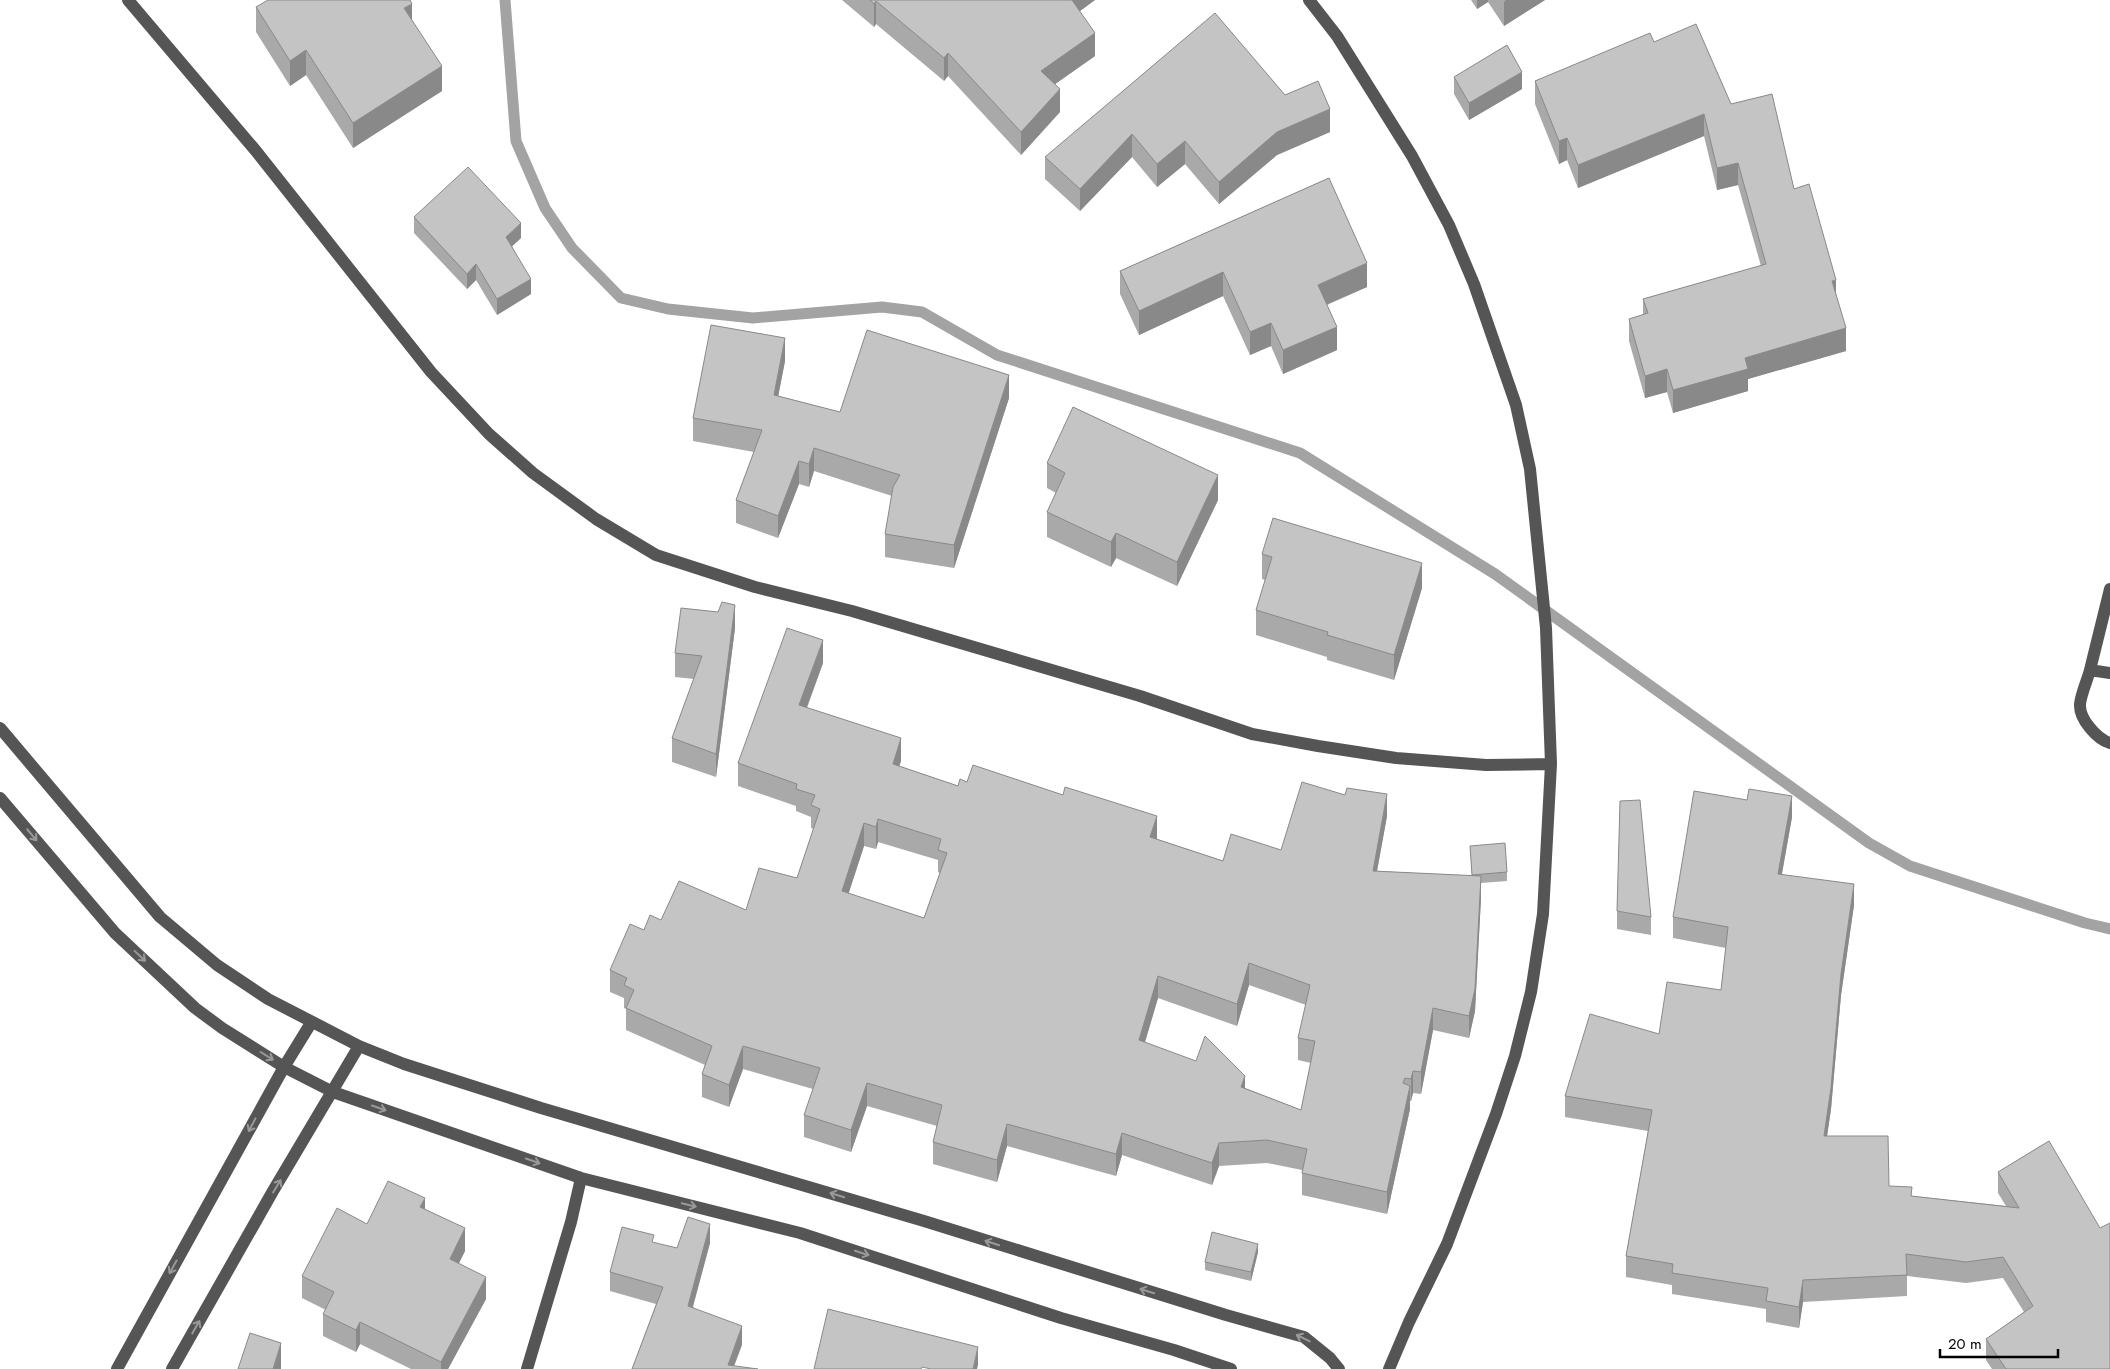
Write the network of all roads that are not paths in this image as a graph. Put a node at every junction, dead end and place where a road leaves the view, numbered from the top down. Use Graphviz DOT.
graph roads {
  1 [pos="128,0"];
  2 [pos="1309,0"];
  3 [pos="2110,589"];
  4 [pos="2090,670"];
  5 [pos="2110,672"];
  6 [pos="0,728"];
  7 [pos="2110,743"];
  8 [pos="1551,764"];
  9 [pos="0,798"];
  10 [pos="312,1022"];
  11 [pos="359,1046"];
  12 [pos="284,1067"];
  13 [pos="333,1092"];
  14 [pos="580,1178"];
  15 [pos="117,1369"];
  16 [pos="172,1369"];
  17 [pos="527,1369"];
  18 [pos="1231,1369"];
  19 [pos="1339,1369"];
  20 [pos="1389,1369"];
  1 -- 8 [label="lane"];
  2 -- 8 [label="lane"];
  3 -- 4 [label="lane"];
  4 -- 5 [label="lane"];
  4 -- 7 [label="lane"];
  6 -- 10 [label="lane"];
  8 -- 20 [label="lane"];
  9 -- 12 [label="lane, one-way"];
  10 -- 11 [label="lane"];
  10 -- 12 [label="lane"];
  11 -- 13 [label="lane"];
  19 -- 11 [label="lane, one-way"];
  12 -- 13 [label="lane"];
  12 -- 15 [label="lane, one-way"];
  13 -- 14 [label="lane, one-way"];
  16 -- 13 [label="lane, one-way"];
  14 -- 17 [label="lane"];
  14 -- 18 [label="lane, one-way"];
}
